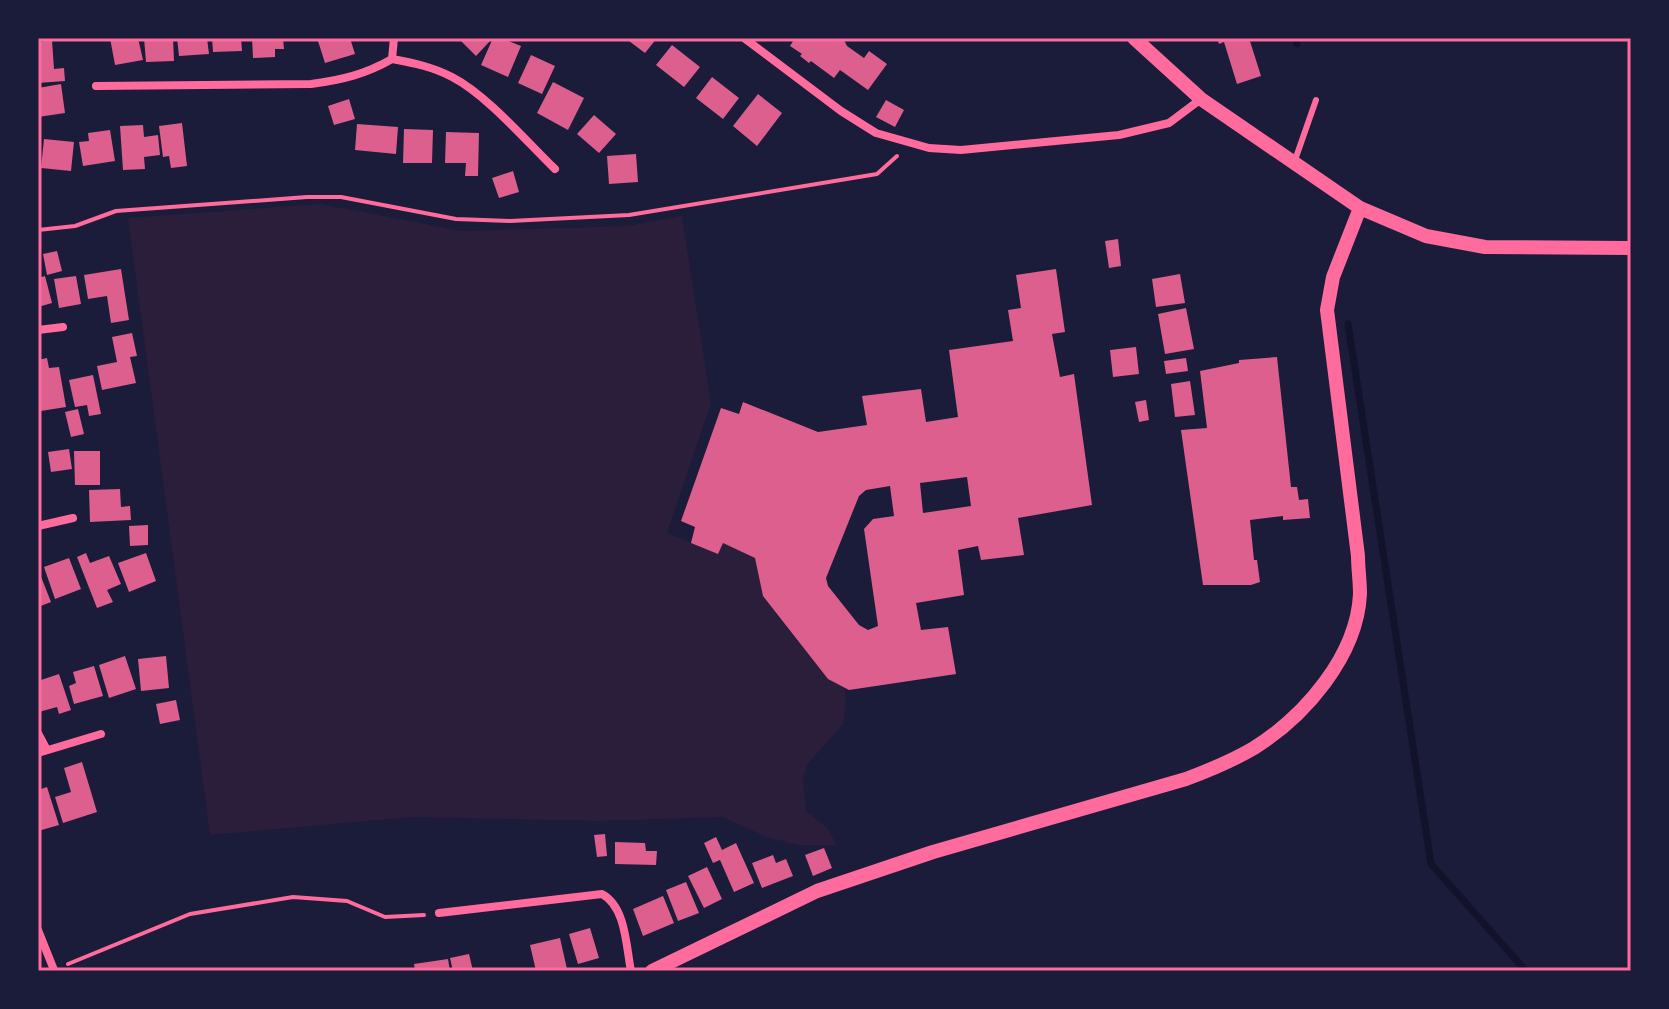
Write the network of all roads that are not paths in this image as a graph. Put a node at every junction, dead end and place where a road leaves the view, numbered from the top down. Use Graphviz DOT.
graph roads {
  1 [pos="394,38"];
  2 [pos="744,38"];
  3 [pos="1134,38"];
  4 [pos="392,59"];
  5 [pos="96,86"];
  6 [pos="1201,99"];
  7 [pos="1316,100"];
  8 [pos="1294,163"];
  9 [pos="555,169"];
  10 [pos="1360,208"];
  11 [pos="1631,248"];
  12 [pos="63,327"];
  13 [pos="38,330"];
  14 [pos="73,518"];
  15 [pos="38,526"];
  16 [pos="38,733"];
  17 [pos="101,734"];
  18 [pos="43,751"];
  19 [pos="439,913"];
  20 [pos="38,930"];
  21 [pos="53,970"];
  22 [pos="631,971"];
  23 [pos="652,971"];
  1 -- 4 [label="street"];
  2 -- 6 [label="street"];
  3 -- 6 [label="street"];
  4 -- 5 [label="street"];
  4 -- 9 [label="street"];
  6 -- 8 [label="street"];
  7 -- 8 [label="lane"];
  8 -- 10 [label="street"];
  10 -- 11 [label="street"];
  10 -- 23 [label="street"];
  12 -- 13 [label="street"];
  14 -- 15 [label="street"];
  16 -- 18 [label="street"];
  17 -- 18 [label="street"];
  19 -- 22 [label="street"];
  20 -- 21 [label="street"];
}
